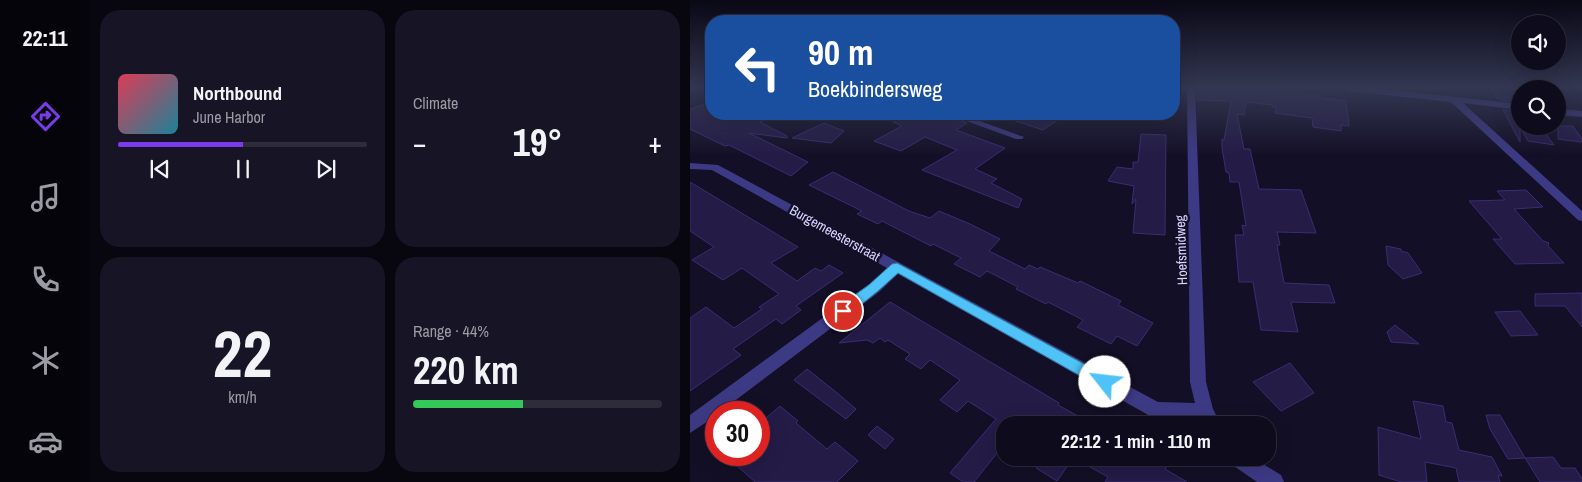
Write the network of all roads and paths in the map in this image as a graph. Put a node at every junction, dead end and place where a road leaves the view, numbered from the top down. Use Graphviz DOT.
graph roads {
  1 [pos="1192,110"];
  2 [pos="1465,110"];
  3 [pos="1566,113"];
  4 [pos="1582,114"];
  5 [pos="969,120"];
  6 [pos="1019,137"];
  7 [pos="690,166"];
  8 [pos="1582,217"];
  9 [pos="897,267"];
  10 [pos="1198,416"];
  11 [pos="1207,416"];
  12 [pos="690,425"];
  13 [pos="1249,466"];
  14 [pos="1274,482"];
  1 -- 11 [label="street, Hoefsmidweg"];
  2 -- 8 [label="street"];
  3 -- 4 [label="street"];
  5 -- 6 [label="street"];
  7 -- 9 [label="street, Burgemeesterstraat"];
  9 -- 10 [label="street, Burgemeesterstraat"];
  9 -- 12 [label="street"];
  13 -- 14 [label="street"];
}
